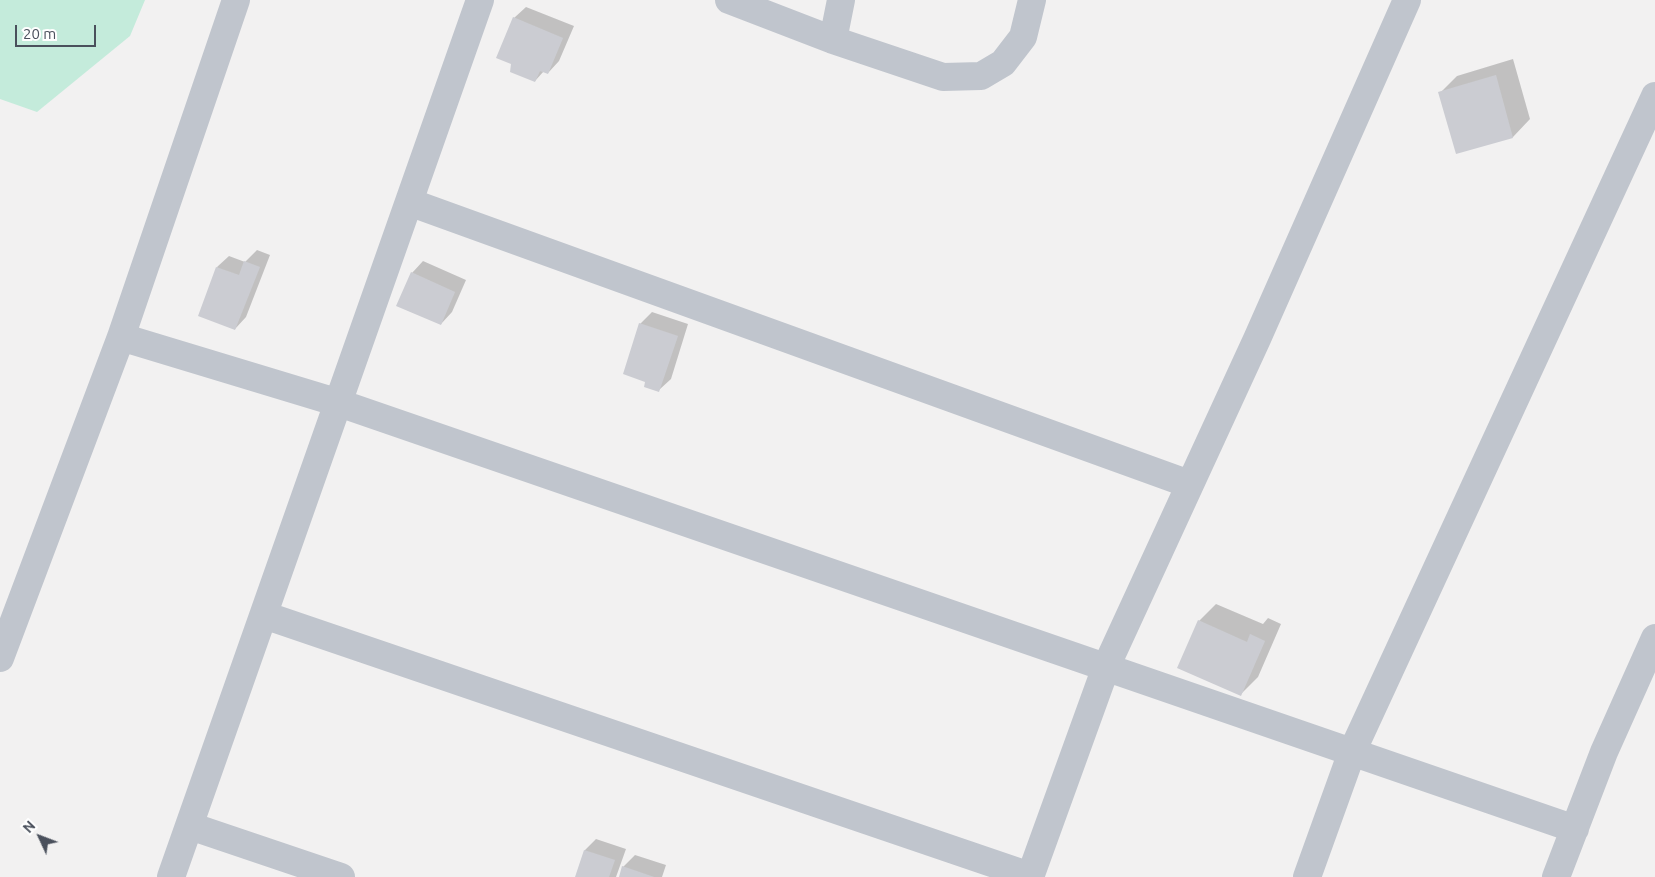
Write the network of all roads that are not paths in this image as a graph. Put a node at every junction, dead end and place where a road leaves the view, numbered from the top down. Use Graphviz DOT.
graph roads {
  1 [pos="236,0"];
  2 [pos="480,0"];
  3 [pos="729,0"];
  4 [pos="841,0"];
  5 [pos="1032,0"];
  6 [pos="1408,0"];
  7 [pos="833,40"];
  8 [pos="1655,96"];
  9 [pos="409,202"];
  10 [pos="121,337"];
  11 [pos="339,402"];
  12 [pos="1188,484"];
  13 [pos="264,615"];
  14 [pos="1655,638"];
  15 [pos="0,658"];
  16 [pos="1106,667"];
  17 [pos="1352,752"];
  18 [pos="190,826"];
  19 [pos="1574,828"];
  20 [pos="1030,876"];
  21 [pos="171,877"];
  22 [pos="341,877"];
  23 [pos="1307,877"];
  24 [pos="1556,877"];
  1 -- 10 [label="street"];
  2 -- 9 [label="street"];
  3 -- 7 [label="street"];
  4 -- 7 [label="street"];
  5 -- 7 [label="street"];
  6 -- 12 [label="street"];
  8 -- 17 [label="street"];
  9 -- 11 [label="street"];
  9 -- 12 [label="street"];
  10 -- 11 [label="street"];
  10 -- 15 [label="street"];
  11 -- 13 [label="street"];
  11 -- 16 [label="street"];
  12 -- 16 [label="street"];
  13 -- 18 [label="street"];
  13 -- 20 [label="street"];
  14 -- 19 [label="street"];
  16 -- 17 [label="street"];
  16 -- 20 [label="street"];
  17 -- 19 [label="street"];
  17 -- 23 [label="street"];
  18 -- 21 [label="street"];
  18 -- 22 [label="street"];
  19 -- 24 [label="street"];
}
